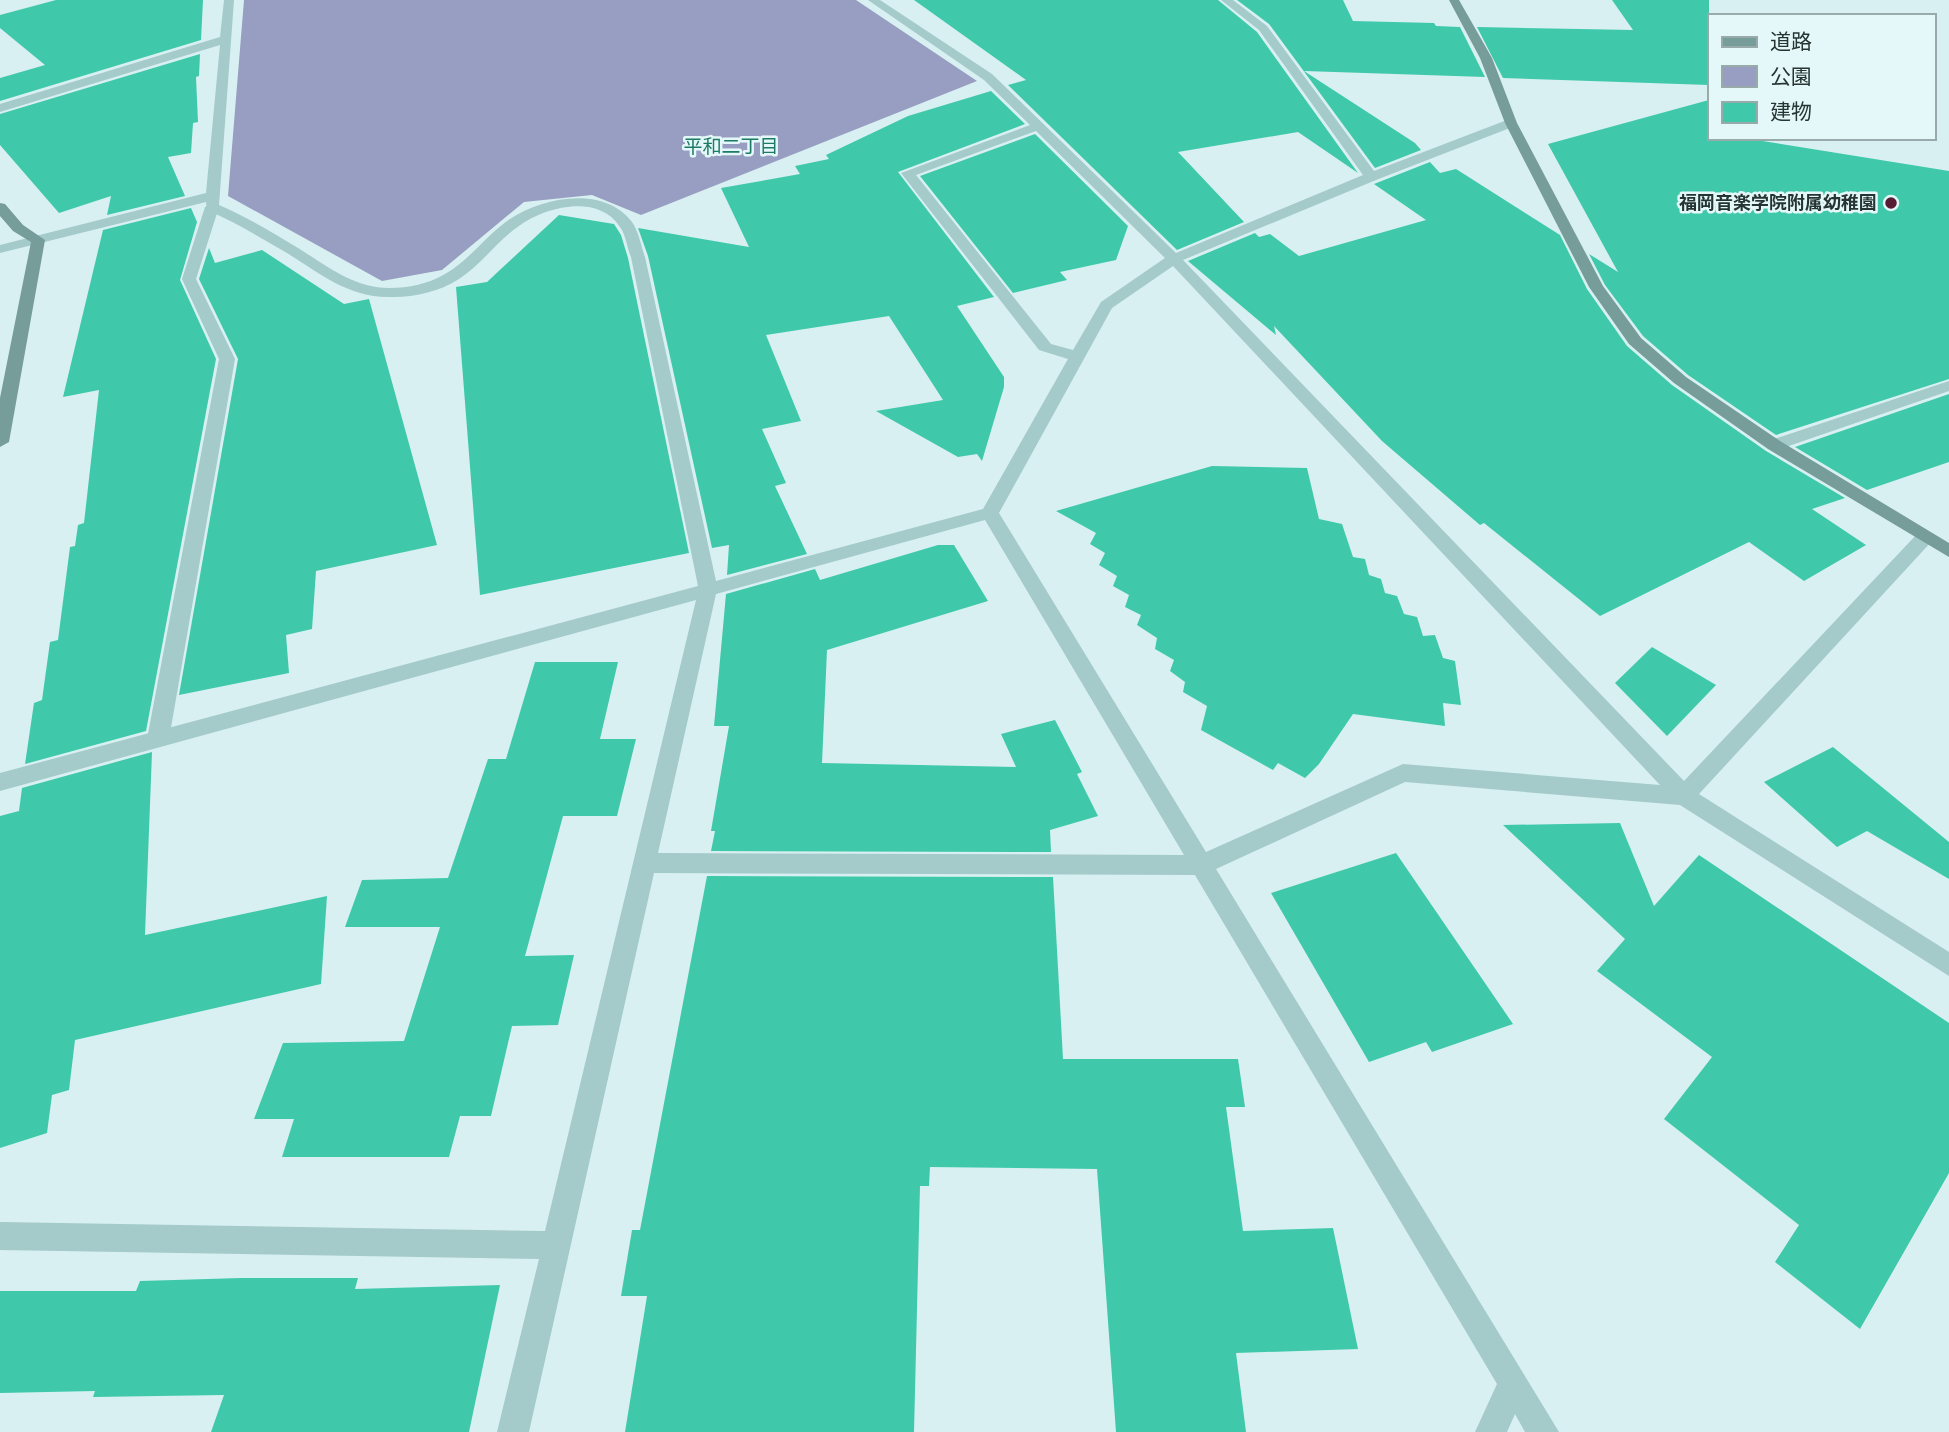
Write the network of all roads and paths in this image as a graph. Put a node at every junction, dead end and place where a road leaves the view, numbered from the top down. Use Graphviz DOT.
graph roads {
  1 [pos="229,0"];
  2 [pos="873,0"];
  3 [pos="1226,0"];
  4 [pos="1454,0"];
  5 [pos="226,39"];
  6 [pos="0,108"];
  7 [pos="1511,123"];
  8 [pos="1039,126"];
  9 [pos="1371,177"];
  10 [pos="212,201"];
  11 [pos="0,206"];
  12 [pos="38,240"];
  13 [pos="0,249"];
  14 [pos="1174,259"];
  15 [pos="1078,358"];
  16 [pos="1949,386"];
  17 [pos="0,442"];
  18 [pos="1774,445"];
  19 [pos="990,513"];
  20 [pos="1925,537"];
  21 [pos="1949,551"];
  22 [pos="708,589"];
  23 [pos="158,738"];
  24 [pos="0,782"];
  25 [pos="1684,796"];
  26 [pos="645,863"];
  27 [pos="1201,865"];
  28 [pos="1949,965"];
  29 [pos="0,1236"];
  30 [pos="556,1245"];
  31 [pos="1513,1382"];
  32 [pos="513,1432"];
  33 [pos="1491,1432"];
  34 [pos="1543,1432"];
  1 -- 5 [label="street"];
  2 -- 8 [label="street"];
  3 -- 9 [label="street"];
  4 -- 7 [label="street"];
  5 -- 6 [label="street"];
  5 -- 10 [label="street"];
  7 -- 9 [label="street"];
  7 -- 18 [label="street"];
  8 -- 14 [label="street"];
  8 -- 15 [label="street"];
  9 -- 14 [label="street"];
  10 -- 12 [label="street"];
  10 -- 22 [label="street"];
  10 -- 23 [label="street"];
  11 -- 12 [label="street"];
  12 -- 13 [label="street"];
  12 -- 17 [label="street"];
  14 -- 15 [label="street"];
  14 -- 25 [label="street"];
  15 -- 19 [label="street"];
  16 -- 18 [label="street"];
  18 -- 20 [label="street"];
  19 -- 22 [label="street"];
  19 -- 27 [label="street"];
  20 -- 21 [label="street"];
  20 -- 25 [label="street"];
  22 -- 23 [label="street"];
  22 -- 26 [label="street"];
  23 -- 24 [label="street"];
  25 -- 27 [label="street"];
  25 -- 28 [label="street"];
  26 -- 27 [label="street"];
  26 -- 30 [label="street"];
  27 -- 31 [label="street"];
  29 -- 30 [label="street"];
  30 -- 32 [label="street"];
  31 -- 33 [label="street"];
  31 -- 34 [label="street"];
}
